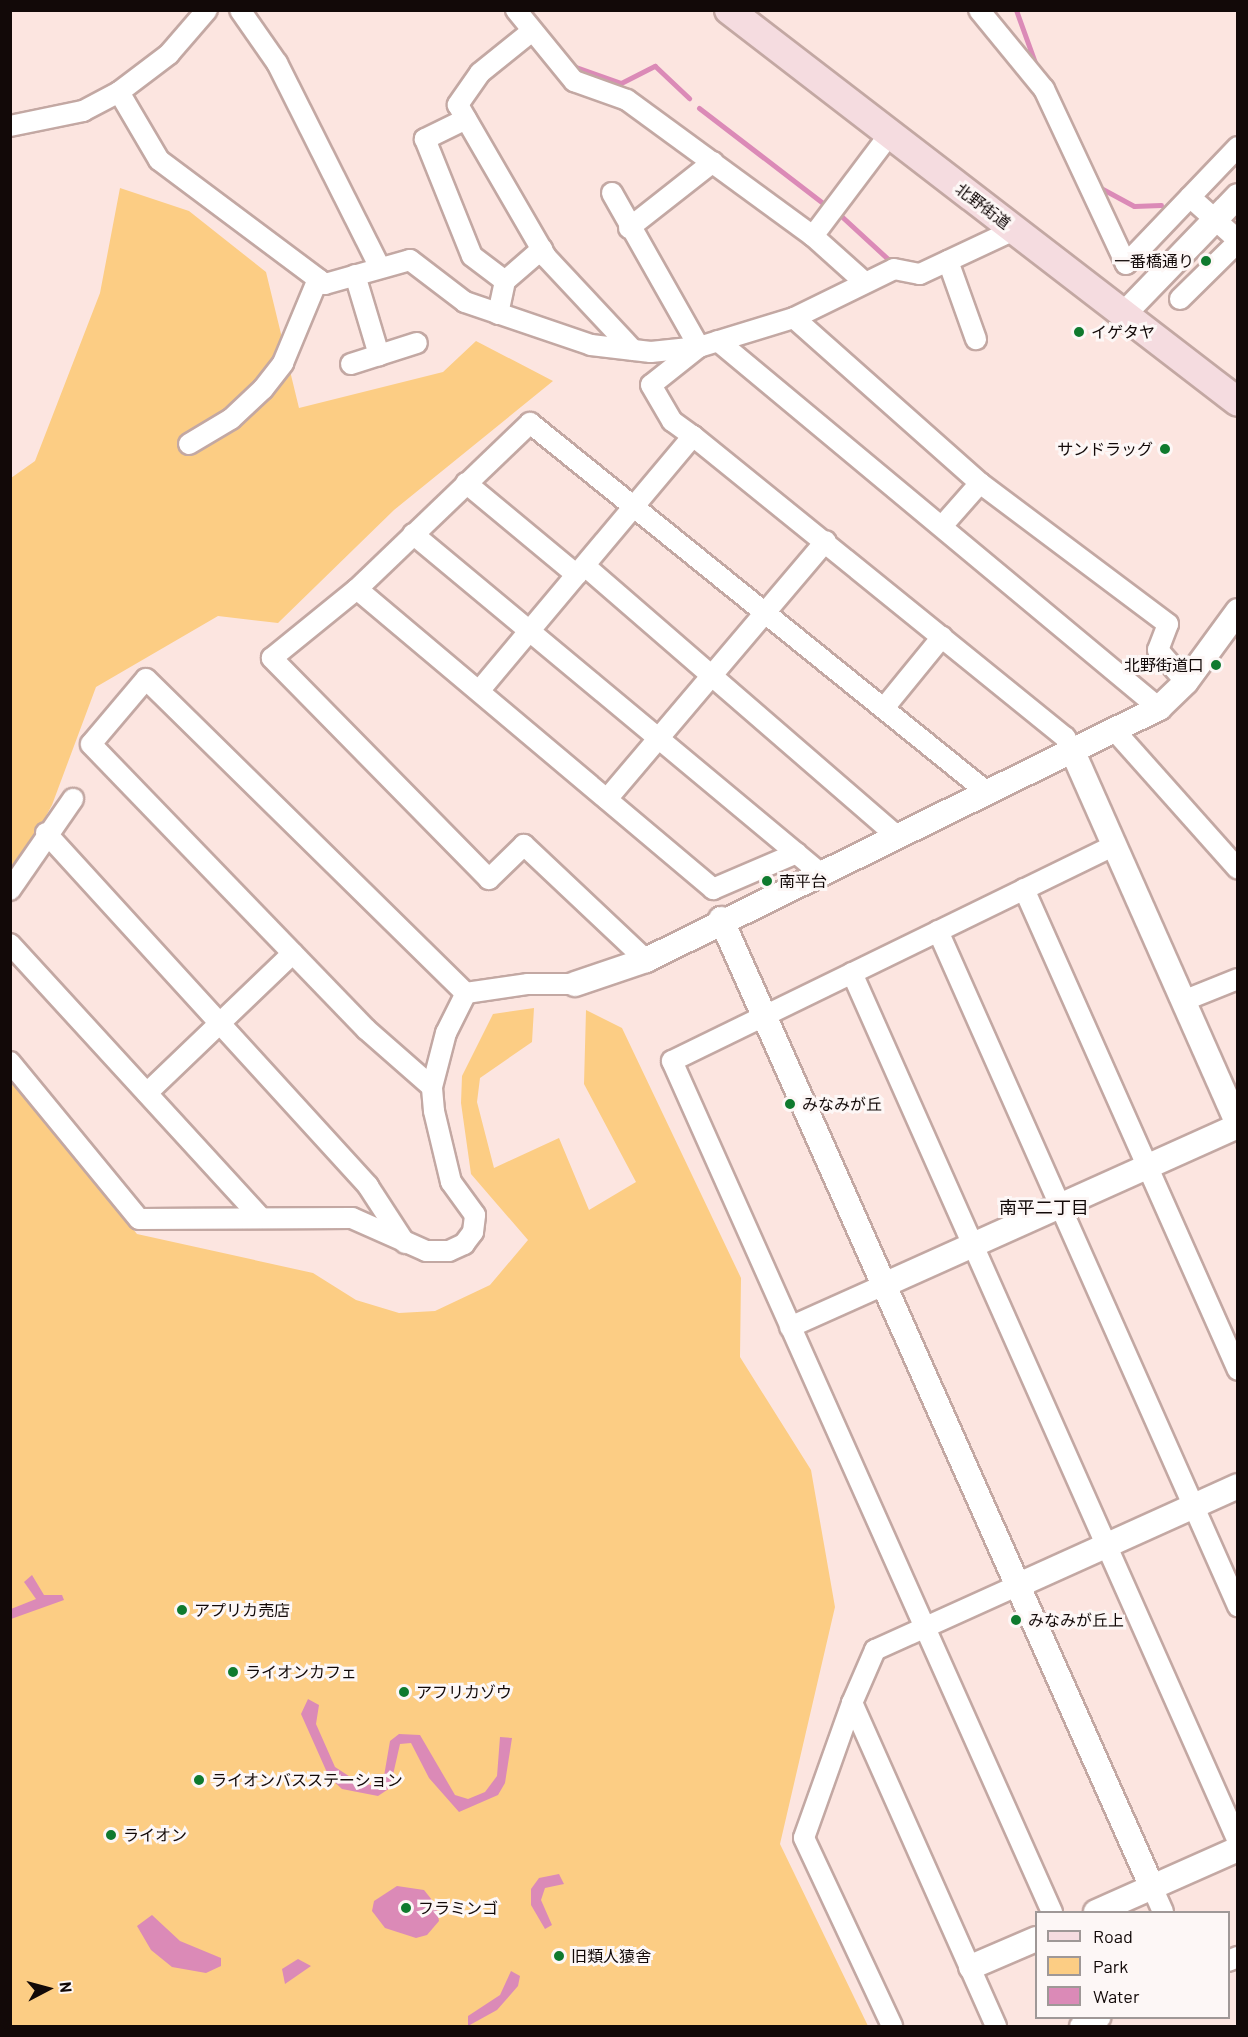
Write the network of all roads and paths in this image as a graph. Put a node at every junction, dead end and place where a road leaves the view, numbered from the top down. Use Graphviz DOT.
graph roads {
  1 [pos="207,10"];
  2 [pos="240,10"];
  3 [pos="516,10"];
  4 [pos="979,10"];
  5 [pos="730,11"];
  6 [pos="531,31"];
  7 [pos="119,92"];
  8 [pos="466,119"];
  9 [pos="10,126"];
  10 [pos="889,135"];
  11 [pos="1238,147"];
  12 [pos="713,162"];
  13 [pos="612,193"];
  14 [pos="1238,196"];
  15 [pos="1190,197"];
  16 [pos="1215,220"];
  17 [pos="629,228"];
  18 [pos="1014,230"];
  19 [pos="813,236"];
  20 [pos="1238,241"];
  21 [pos="542,249"];
  22 [pos="948,261"];
  23 [pos="380,268"];
  24 [pos="355,275"];
  25 [pos="318,279"];
  26 [pos="862,280"];
  27 [pos="505,281"];
  28 [pos="1180,299"];
  29 [pos="498,314"];
  30 [pos="1123,315"];
  31 [pos="794,318"];
  32 [pos="976,339"];
  33 [pos="417,343"];
  34 [pos="708,344"];
  35 [pos="633,350"];
  36 [pos="379,355"];
  37 [pos="351,364"];
  38 [pos="1238,402"];
  39 [pos="693,436"];
  40 [pos="189,444"];
  41 [pos="466,483"];
  42 [pos="980,483"];
  43 [pos="635,507"];
  44 [pos="943,525"];
  45 [pos="413,534"];
  46 [pos="826,541"];
  47 [pos="581,570"];
  48 [pos="357,589"];
  49 [pos="762,610"];
  50 [pos="1238,611"];
  51 [pos="531,629"];
  52 [pos="942,637"];
  53 [pos="710,674"];
  54 [pos="1186,682"];
  55 [pos="478,691"];
  56 [pos="884,708"];
  57 [pos="1159,708"];
  58 [pos="1116,732"];
  59 [pos="658,737"];
  60 [pos="1073,752"];
  61 [pos="988,792"];
  62 [pos="73,799"];
  63 [pos="607,799"];
  64 [pos="46,833"];
  65 [pos="897,836"];
  66 [pos="1114,845"];
  67 [pos="797,853"];
  68 [pos="1238,869"];
  69 [pos="819,872"];
  70 [pos="1024,889"];
  71 [pos="10,890"];
  72 [pos="721,919"];
  73 [pos="938,931"];
  74 [pos="10,944"];
  75 [pos="293,953"];
  76 [pos="646,960"];
  77 [pos="852,973"];
  78 [pos="1238,979"];
  79 [pos="575,984"];
  80 [pos="466,993"];
  81 [pos="1183,1001"];
  82 [pos="765,1016"];
  83 [pos="222,1022"];
  84 [pos="10,1062"];
  85 [pos="432,1087"];
  86 [pos="147,1093"];
  87 [pos="1238,1125"];
  88 [pos="1147,1166"];
  89 [pos="1061,1205"];
  90 [pos="259,1216"];
  91 [pos="405,1243"];
  92 [pos="974,1245"];
  93 [pos="884,1285"];
  94 [pos="790,1327"];
  95 [pos="1238,1370"];
  96 [pos="1238,1486"];
  97 [pos="1194,1506"];
  98 [pos="1106,1546"];
  99 [pos="1019,1585"];
  100 [pos="1238,1606"];
  101 [pos="924,1628"];
  102 [pos="852,1703"];
  103 [pos="1238,1840"];
  104 [pos="1238,1849"];
  105 [pos="1152,1887"];
  106 [pos="1052,1911"];
  107 [pos="1098,1911"];
  108 [pos="1164,1911"];
  109 [pos="1035,1939"];
  110 [pos="971,1967"];
  111 [pos="1098,2019"];
  112 [pos="892,2026"];
  113 [pos="996,2026"];
  114 [pos="1080,2026"];
  1 -- 7 [label="street"];
  2 -- 23 [label="street"];
  3 -- 6 [label="street"];
  4 -- 15 [label="street"];
  5 -- 10 [label="main road, 北野街道"];
  6 -- 8 [label="street"];
  6 -- 12 [label="street"];
  7 -- 9 [label="street"];
  7 -- 25 [label="street"];
  8 -- 21 [label="street"];
  8 -- 27 [label="street"];
  10 -- 18 [label="main road, 北野街道"];
  10 -- 19 [label="street"];
  11 -- 15 [label="street"];
  12 -- 17 [label="street"];
  12 -- 19 [label="street"];
  13 -- 17 [label="street"];
  14 -- 16 [label="street"];
  15 -- 16 [label="street"];
  16 -- 20 [label="street"];
  16 -- 30 [label="street"];
  17 -- 34 [label="street"];
  18 -- 22 [label="street"];
  18 -- 30 [label="main road, 北野街道"];
  19 -- 26 [label="street"];
  20 -- 28 [label="street"];
  21 -- 27 [label="street"];
  21 -- 35 [label="street"];
  22 -- 26 [label="street"];
  22 -- 32 [label="street"];
  23 -- 24 [label="street"];
  23 -- 29 [label="street"];
  24 -- 25 [label="street"];
  24 -- 36 [label="street"];
  25 -- 40 [label="street"];
  26 -- 31 [label="street"];
  27 -- 29 [label="street"];
  29 -- 35 [label="street"];
  30 -- 38 [label="main road, 北野街道"];
  31 -- 34 [label="street"];
  31 -- 42 [label="street"];
  33 -- 36 [label="street"];
  34 -- 35 [label="street"];
  34 -- 39 [label="street"];
  34 -- 44 [label="street"];
  36 -- 37 [label="street"];
  39 -- 43 [label="street"];
  39 -- 46 [label="street"];
  41 -- 43 [label="street"];
  41 -- 45 [label="street"];
  41 -- 47 [label="street"];
  42 -- 44 [label="street"];
  42 -- 54 [label="street"];
  43 -- 47 [label="street"];
  43 -- 49 [label="street"];
  44 -- 57 [label="street"];
  45 -- 48 [label="street"];
  45 -- 51 [label="street"];
  46 -- 49 [label="street"];
  46 -- 52 [label="street"];
  47 -- 51 [label="street"];
  47 -- 53 [label="street"];
  48 -- 55 [label="street"];
  48 -- 76 [label="street"];
  49 -- 53 [label="street"];
  49 -- 56 [label="street"];
  50 -- 54 [label="street"];
  51 -- 55 [label="street"];
  51 -- 59 [label="street"];
  52 -- 56 [label="street"];
  52 -- 60 [label="street"];
  53 -- 59 [label="street"];
  53 -- 65 [label="street"];
  54 -- 57 [label="street"];
  55 -- 63 [label="street"];
  56 -- 61 [label="street"];
  57 -- 58 [label="street"];
  58 -- 60 [label="street"];
  58 -- 68 [label="street"];
  59 -- 63 [label="street"];
  59 -- 67 [label="street"];
  60 -- 61 [label="street"];
  60 -- 66 [label="street"];
  61 -- 65 [label="street"];
  62 -- 64 [label="street"];
  63 -- 67 [label="street"];
  64 -- 71 [label="street"];
  64 -- 83 [label="street"];
  65 -- 69 [label="street"];
  66 -- 70 [label="street"];
  66 -- 81 [label="street"];
  67 -- 69 [label="street"];
  69 -- 72 [label="street"];
  70 -- 73 [label="street"];
  70 -- 88 [label="street"];
  72 -- 76 [label="street"];
  72 -- 82 [label="street"];
  73 -- 77 [label="street"];
  73 -- 89 [label="street"];
  74 -- 86 [label="street"];
  75 -- 80 [label="street"];
  75 -- 83 [label="street"];
  75 -- 85 [label="street"];
  76 -- 79 [label="street"];
  77 -- 82 [label="street"];
  77 -- 92 [label="street"];
  78 -- 81 [label="street"];
  79 -- 80 [label="street"];
  80 -- 85 [label="street"];
  81 -- 87 [label="street"];
  82 -- 93 [label="street"];
  82 -- 94 [label="street"];
  83 -- 86 [label="street"];
  83 -- 91 [label="street"];
  84 -- 90 [label="street"];
  85 -- 91 [label="street"];
  86 -- 90 [label="street"];
  87 -- 88 [label="street"];
  88 -- 89 [label="street"];
  88 -- 95 [label="street"];
  89 -- 92 [label="street"];
  89 -- 97 [label="street"];
  90 -- 91 [label="street"];
  92 -- 93 [label="street"];
  92 -- 98 [label="street"];
  93 -- 94 [label="street"];
  93 -- 99 [label="street"];
  94 -- 101 [label="street"];
  96 -- 97 [label="street"];
  97 -- 98 [label="street"];
  97 -- 100 [label="street"];
  98 -- 99 [label="street"];
  98 -- 103 [label="street"];
  99 -- 101 [label="street"];
  99 -- 105 [label="street"];
  101 -- 102 [label="street"];
  101 -- 106 [label="street"];
  102 -- 110 [label="street"];
  102 -- 112 [label="street"];
  104 -- 105 [label="street"];
  105 -- 107 [label="street"];
  105 -- 108 [label="street"];
  109 -- 110 [label="street"];
  110 -- 113 [label="street"];
  111 -- 114 [label="street"];
}
